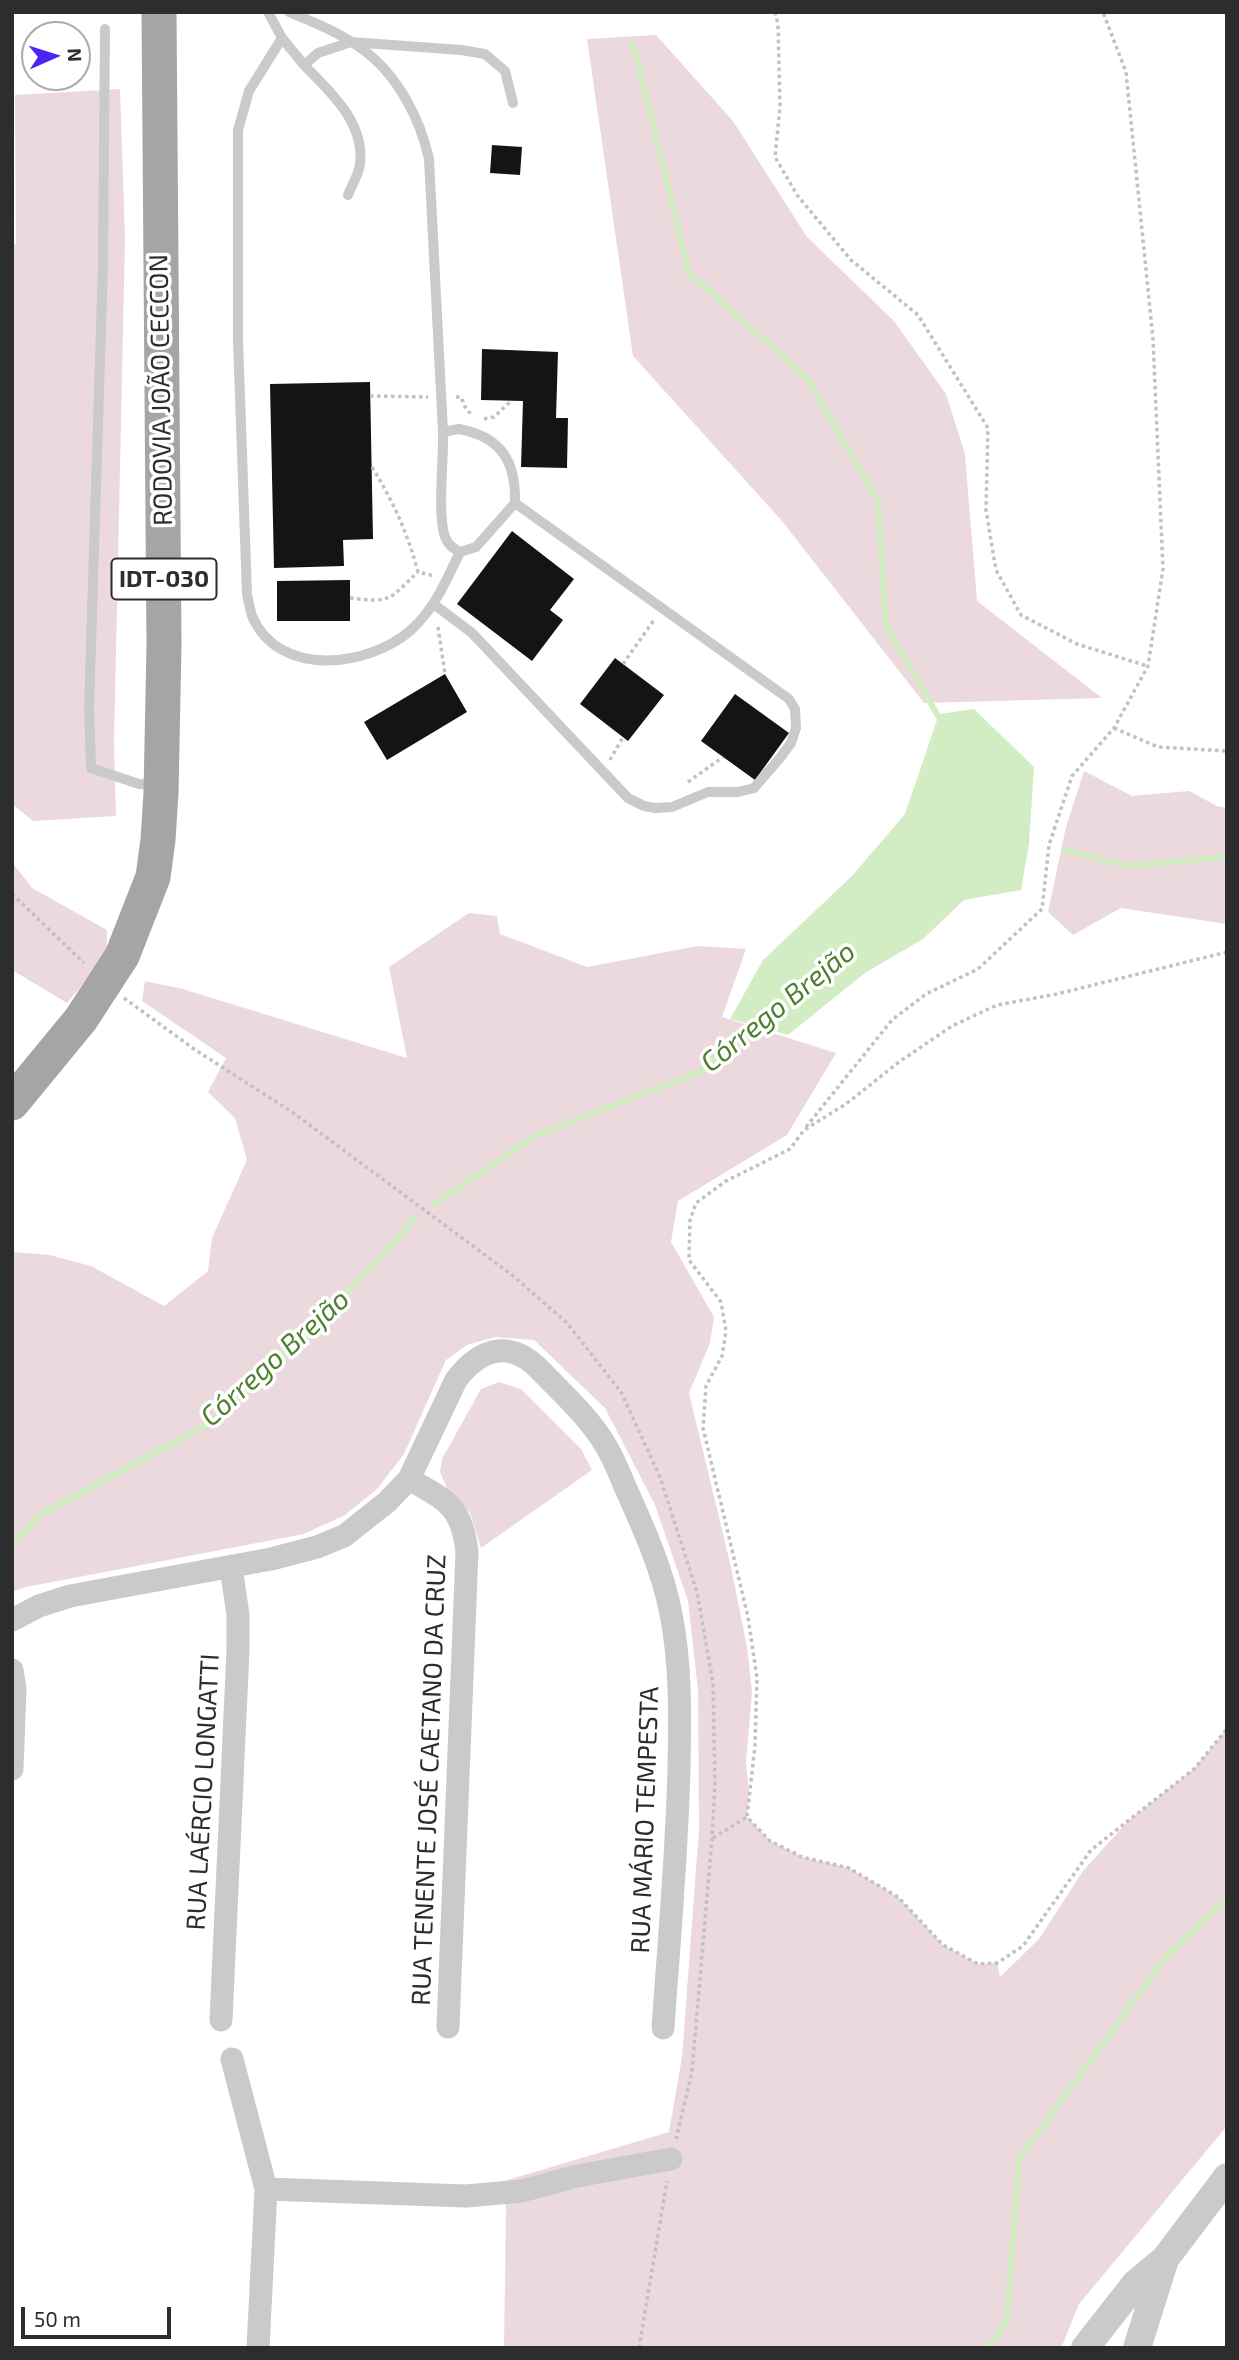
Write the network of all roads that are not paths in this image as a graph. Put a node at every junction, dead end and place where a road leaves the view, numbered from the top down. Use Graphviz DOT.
graph roads {
  1 [pos="159,12"];
  2 [pos="268,12"];
  3 [pos="289,12"];
  4 [pos="105,29"];
  5 [pos="282,38"];
  6 [pos="351,42"];
  7 [pos="304,65"];
  8 [pos="513,103"];
  9 [pos="348,195"];
  10 [pos="443,432"];
  11 [pos="516,503"];
  12 [pos="460,552"];
  13 [pos="435,605"];
  14 [pos="162,785"];
  15 [pos="12,1102"];
  16 [pos="409,1479"];
  17 [pos="231,1567"];
  18 [pos="12,1620"];
  19 [pos="12,1670"];
  20 [pos="12,1769"];
  21 [pos="221,2020"];
  22 [pos="448,2027"];
  23 [pos="663,2028"];
  24 [pos="232,2059"];
  25 [pos="671,2160"];
  26 [pos="1227,2177"];
  27 [pos="267,2189"];
  28 [pos="1165,2259"];
  29 [pos="258,2348"];
  30 [pos="1085,2348"];
  31 [pos="1137,2348"];
  1 -- 14 [label="main road, RODOVIA JOÃO CECCON / IDT-030"];
  2 -- 5 [label="lane"];
  3 -- 6 [label="lane"];
  4 -- 14 [label="lane"];
  5 -- 7 [label="lane"];
  5 -- 13 [label="lane"];
  6 -- 7 [label="lane"];
  6 -- 8 [label="lane"];
  6 -- 10 [label="lane"];
  7 -- 9 [label="lane"];
  10 -- 11 [label="lane"];
  10 -- 12 [label="lane"];
  11 -- 12 [label="lane"];
  11 -- 13 [label="lane"];
  12 -- 13 [label="lane"];
  14 -- 15 [label="main road, RODOVIA JOÃO CECCON / IDT-030"];
  16 -- 17 [label="street, RUA MÁRIO TEMPESTA"];
  16 -- 22 [label="street, RUA TENENTE JOSÉ CAETANO DA CRUZ"];
  16 -- 23 [label="street, RUA MÁRIO TEMPESTA"];
  17 -- 18 [label="street, RUA MÁRIO TEMPESTA"];
  17 -- 21 [label="street, RUA LAÉRCIO LONGATTI"];
  19 -- 20 [label="street"];
  24 -- 27 [label="street"];
  25 -- 27 [label="street"];
  26 -- 28 [label="street"];
  27 -- 29 [label="street"];
  28 -- 30 [label="street"];
  28 -- 31 [label="street"];
}
